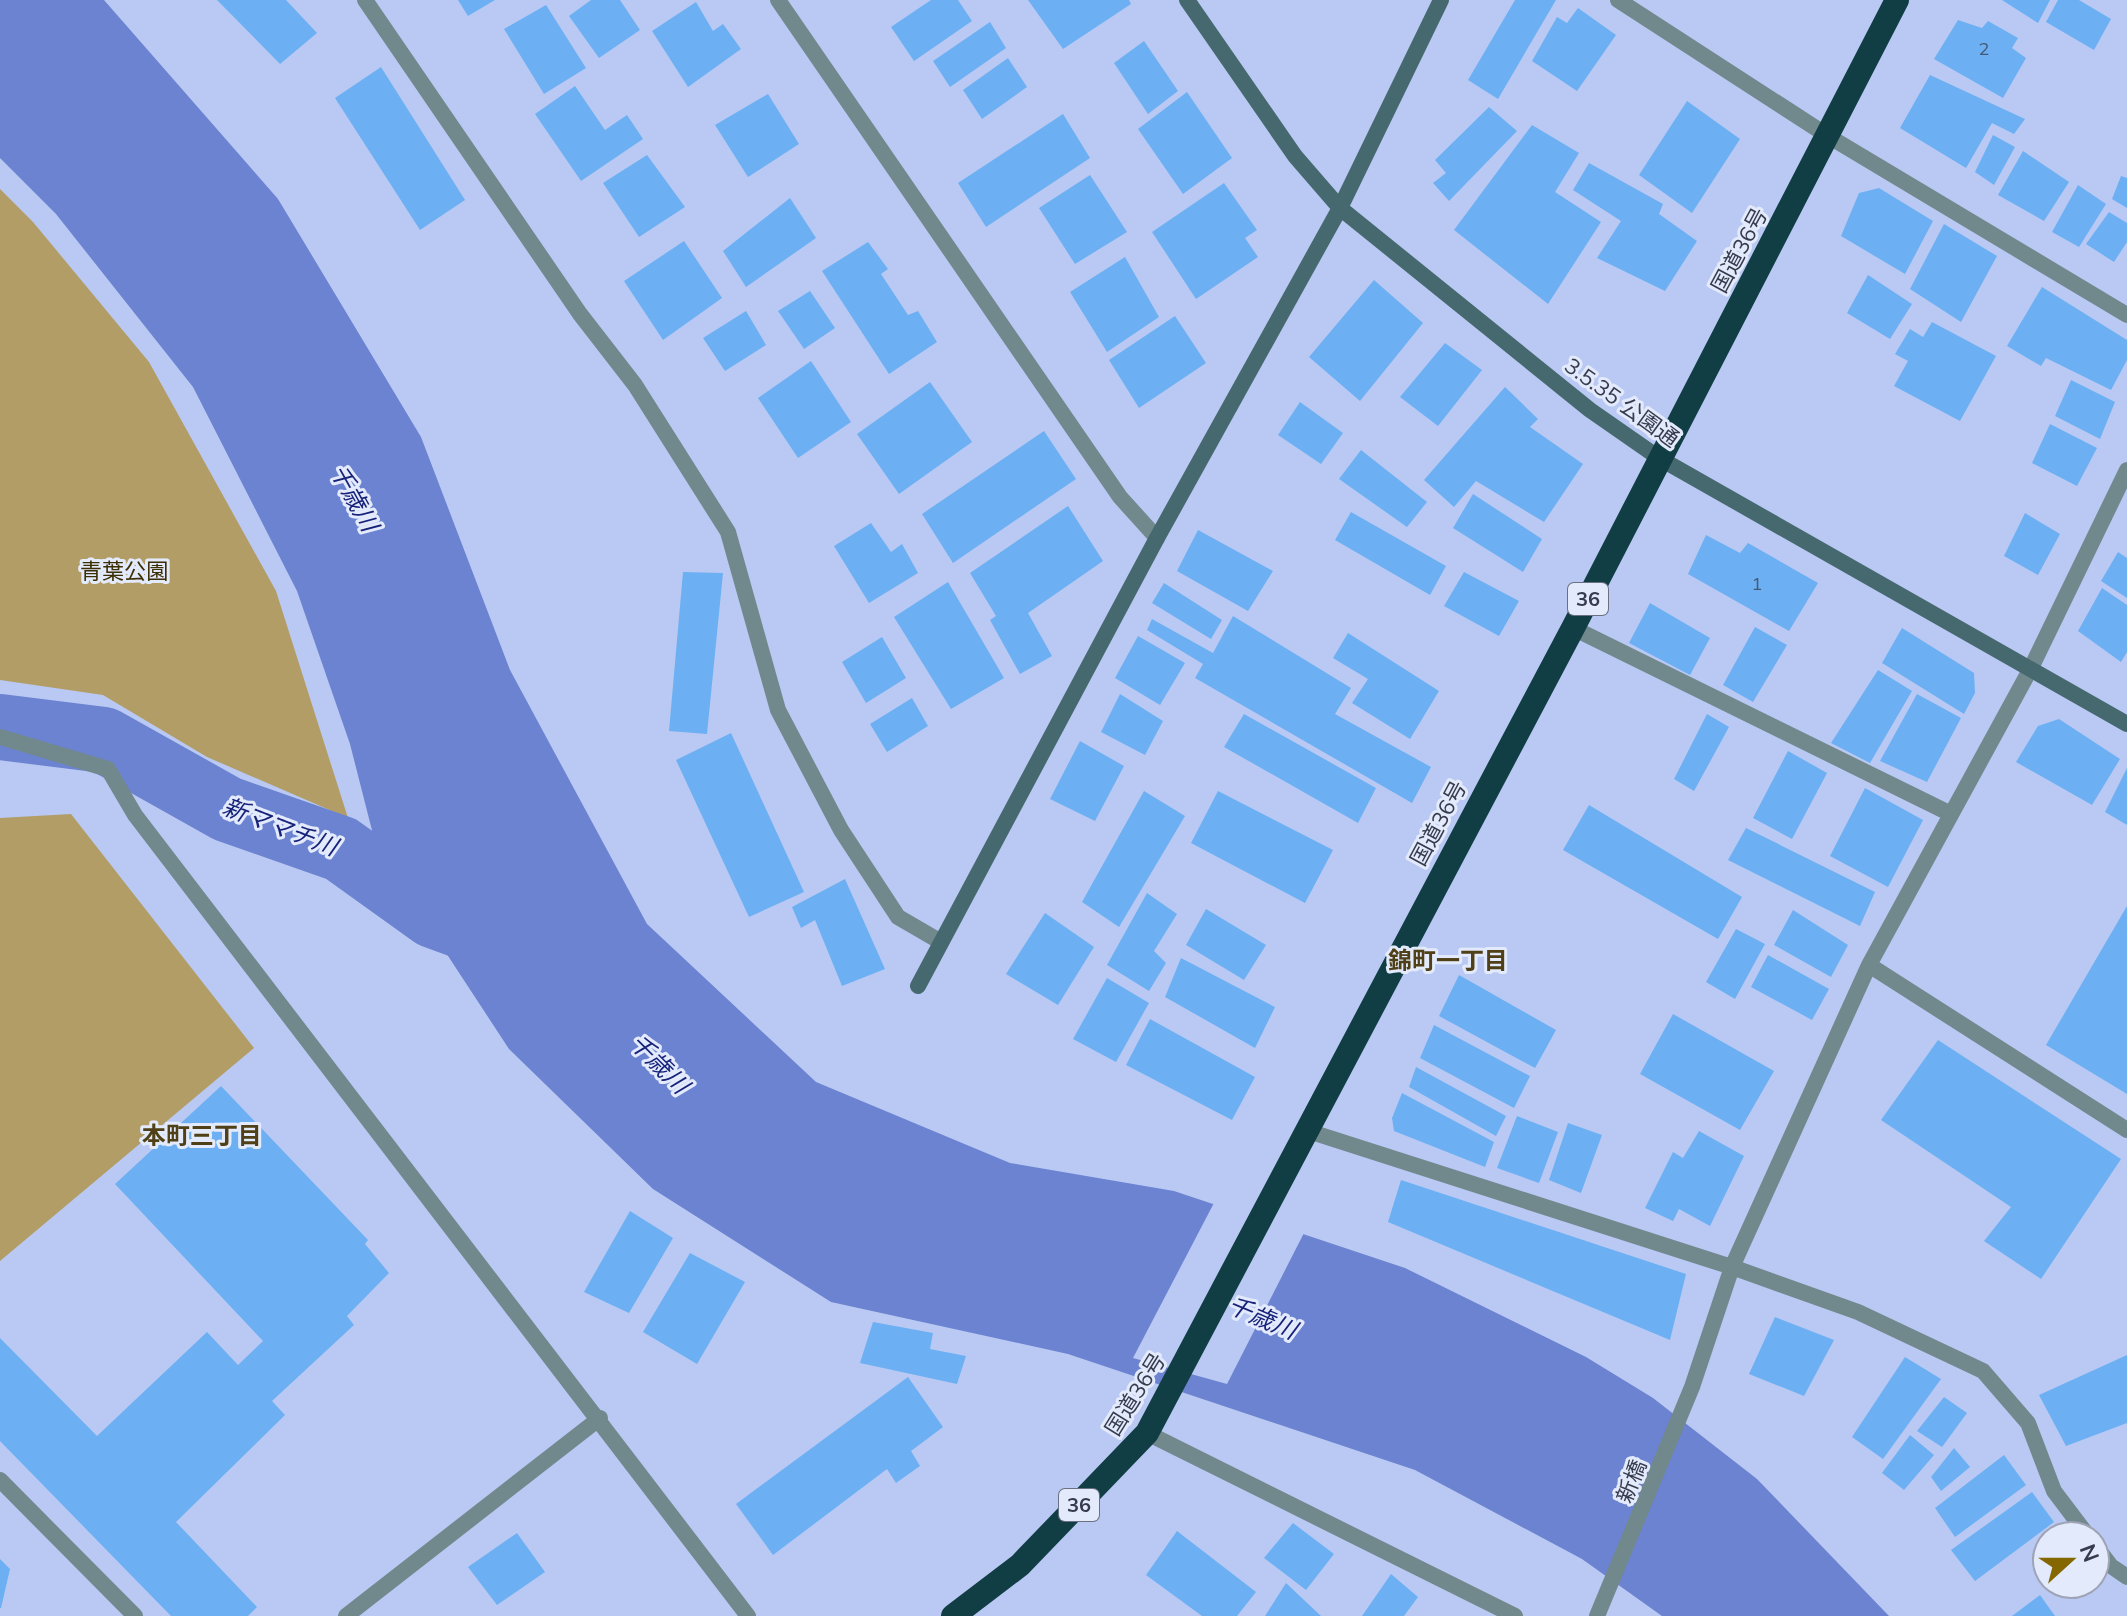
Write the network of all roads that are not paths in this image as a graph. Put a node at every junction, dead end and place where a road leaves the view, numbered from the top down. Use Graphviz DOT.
graph roads {
  1 [pos="365,0"];
  2 [pos="778,0"];
  3 [pos="1187,0"];
  4 [pos="1441,0"];
  5 [pos="1618,0"];
  6 [pos="1897,0"];
  7 [pos="1828,136"];
  8 [pos="1340,208"];
  9 [pos="2127,315"];
  10 [pos="1659,458"];
  11 [pos="2127,470"];
  12 [pos="1157,538"];
  13 [pos="1573,628"];
  14 [pos="2031,668"];
  15 [pos="2127,724"];
  16 [pos="0,737"];
  17 [pos="1951,814"];
  18 [pos="941,942"];
  19 [pos="1869,965"];
  20 [pos="918,986"];
  21 [pos="1305,1130"];
  22 [pos="2127,1130"];
  23 [pos="1732,1267"];
  24 [pos="600,1418"];
  25 [pos="1147,1433"];
  26 [pos="0,1480"];
  27 [pos="2076,1520"];
  28 [pos="135,1616"];
  29 [pos="346,1616"];
  30 [pos="748,1616"];
  31 [pos="953,1616"];
  32 [pos="1515,1616"];
  33 [pos="1597,1616"];
  1 -- 18 [label="street"];
  2 -- 12 [label="street"];
  3 -- 8 [label="street, 3.5.35 公園通"];
  4 -- 8 [label="street"];
  5 -- 7 [label="street"];
  6 -- 7 [label="highway, 国道36号 / 36"];
  7 -- 9 [label="street"];
  7 -- 10 [label="highway, 国道36号 / 36"];
  8 -- 10 [label="street, 3.5.35 公園通"];
  8 -- 12 [label="street"];
  10 -- 13 [label="highway, 国道36号 / 36"];
  10 -- 14 [label="street, 3.5.35 公園通"];
  11 -- 14 [label="street, 新橋"];
  12 -- 18 [label="street"];
  13 -- 17 [label="street"];
  13 -- 21 [label="highway, 国道36号 / 36"];
  14 -- 15 [label="street, 3.5.35 公園通"];
  14 -- 17 [label="street, 新橋"];
  16 -- 24 [label="street"];
  17 -- 19 [label="street, 新橋"];
  18 -- 20 [label="street"];
  19 -- 22 [label="street"];
  19 -- 23 [label="street, 新橋"];
  21 -- 23 [label="street"];
  21 -- 25 [label="highway, 国道36号 / 36"];
  23 -- 27 [label="street"];
  23 -- 33 [label="street, 新橋"];
  24 -- 29 [label="street"];
  24 -- 30 [label="street"];
  25 -- 31 [label="highway, 国道36号 / 36"];
  25 -- 32 [label="street"];
  26 -- 28 [label="street"];
}
